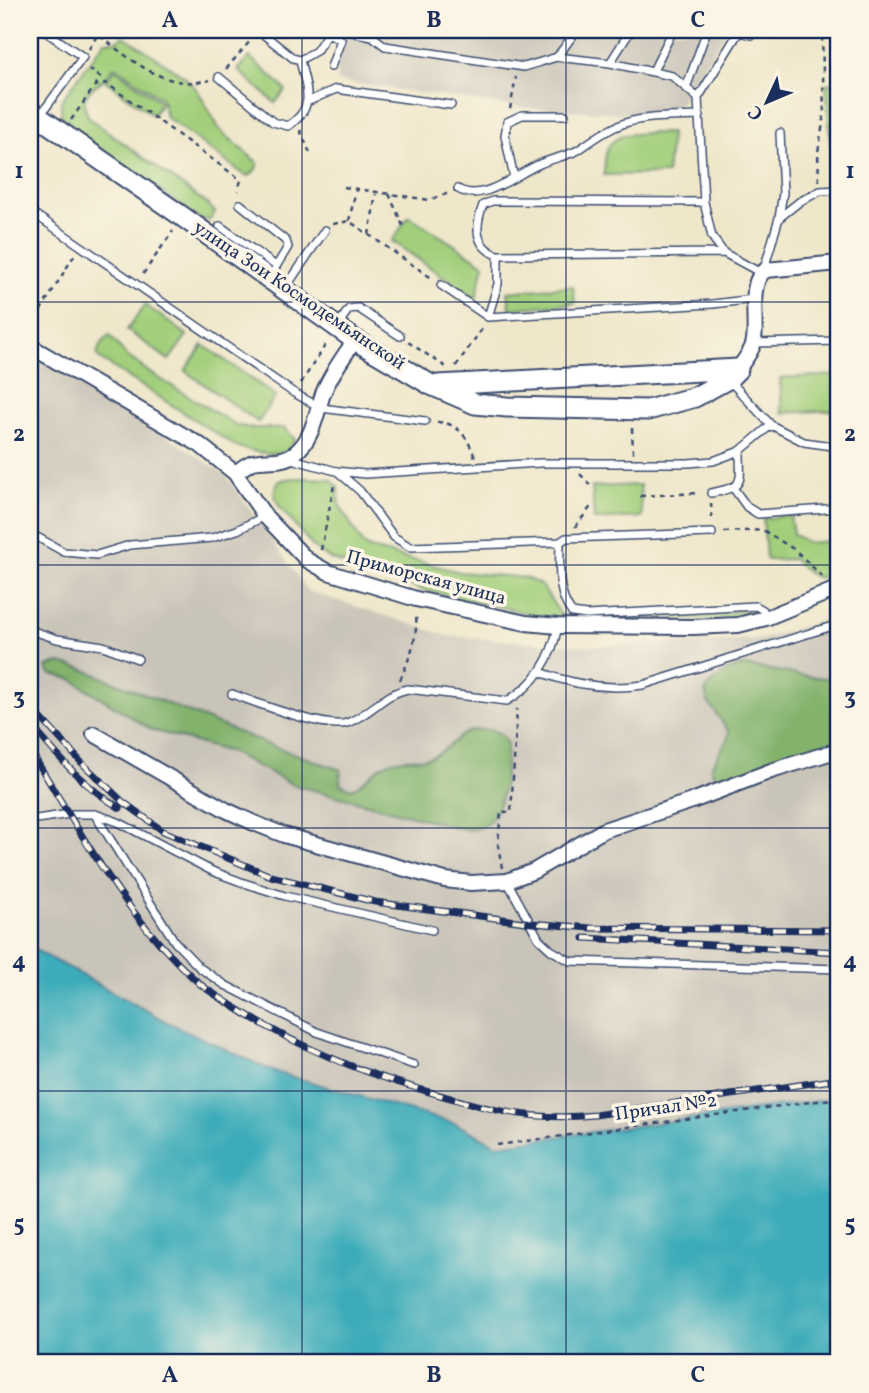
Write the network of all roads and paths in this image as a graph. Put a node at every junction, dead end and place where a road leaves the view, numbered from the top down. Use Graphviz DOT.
graph roads {
  1 [pos="43,30"];
  2 [pos="92,30"];
  3 [pos="258,30"];
  4 [pos="578,30"];
  5 [pos="631,30"];
  6 [pos="673,30"];
  7 [pos="707,30"];
  8 [pos="760,30"];
  9 [pos="822,30"];
  10 [pos="329,31"];
  11 [pos="740,31"];
  12 [pos="355,33"];
  13 [pos="372,33"];
  14 [pos="98,34"];
  15 [pos="249,43"];
  16 [pos="557,57"];
  17 [pos="82,60"];
  18 [pos="300,60"];
  19 [pos="610,63"];
  20 [pos="331,67"];
  21 [pos="653,71"];
  22 [pos="516,76"];
  23 [pos="219,77"];
  24 [pos="95,86"];
  25 [pos="686,88"];
  26 [pos="514,93"];
  27 [pos="698,98"];
  28 [pos="309,101"];
  29 [pos="451,105"];
  30 [pos="34,114"];
  31 [pos="565,115"];
  32 [pos="700,116"];
  33 [pos="296,121"];
  34 [pos="69,122"];
  35 [pos="780,133"];
  36 [pos="310,153"];
  37 [pos="514,178"];
  38 [pos="344,187"];
  39 [pos="356,189"];
  40 [pos="458,189"];
  41 [pos="839,190"];
  42 [pos="820,191"];
  43 [pos="376,192"];
  44 [pos="389,194"];
  45 [pos="233,198"];
  46 [pos="704,202"];
  47 [pos="240,204"];
  48 [pos="30,211"];
  49 [pos="779,218"];
  50 [pos="349,221"];
  51 [pos="220,226"];
  52 [pos="402,226"];
  53 [pos="325,230"];
  54 [pos="369,235"];
  55 [pos="163,246"];
  56 [pos="724,253"];
  57 [pos="498,255"];
  58 [pos="74,256"];
  59 [pos="839,263"];
  60 [pos="762,272"];
  61 [pos="276,278"];
  62 [pos="136,284"];
  63 [pos="441,285"];
  64 [pos="755,299"];
  65 [pos="488,317"];
  66 [pos="337,327"];
  67 [pos="30,328"];
  68 [pos="478,335"];
  69 [pos="400,336"];
  70 [pos="355,340"];
  71 [pos="839,341"];
  72 [pos="754,343"];
  73 [pos="30,346"];
  74 [pos="319,355"];
  75 [pos="733,374"];
  76 [pos="431,385"];
  77 [pos="294,393"];
  78 [pos="319,407"];
  79 [pos="632,411"];
  80 [pos="425,421"];
  81 [pos="771,425"];
  82 [pos="839,447"];
  83 [pos="740,451"];
  84 [pos="288,458"];
  85 [pos="634,461"];
  86 [pos="479,467"];
  87 [pos="336,471"];
  88 [pos="235,473"];
  89 [pos="734,489"];
  90 [pos="710,493"];
  91 [pos="640,496"];
  92 [pos="593,504"];
  93 [pos="839,508"];
  94 [pos="265,516"];
  95 [pos="30,533"];
  96 [pos="712,533"];
  97 [pos="563,540"];
  98 [pos="318,567"];
  99 [pos="837,589"];
  100 [pos="416,599"];
  101 [pos="766,618"];
  102 [pos="839,625"];
  103 [pos="558,626"];
  104 [pos="30,631"];
  105 [pos="138,659"];
  106 [pos="540,672"];
  107 [pos="394,691"];
  108 [pos="232,694"];
  109 [pos="517,695"];
  110 [pos="94,734"];
  111 [pos="839,750"];
  112 [pos="95,814"];
  113 [pos="30,820"];
  114 [pos="507,881"];
  115 [pos="432,930"];
  116 [pos="839,969"];
  117 [pos="414,1065"];
  118 [pos="839,1098"];
  119 [pos="497,1145"];
  1 -- 17 [label="lane"];
  2 -- 14 [label="path"];
  3 -- 18 [label="lane"];
  4 -- 16 [label="lane"];
  5 -- 19 [label="lane"];
  6 -- 21 [label="lane"];
  7 -- 25 [label="lane"];
  8 -- 11 [label="lane"];
  9 -- 42 [label="path"];
  10 -- 18 [label="lane"];
  10 -- 20 [label="lane"];
  11 -- 27 [label="lane"];
  12 -- 13 [label="lane"];
  13 -- 16 [label="lane"];
  14 -- 17 [label="path"];
  14 -- 23 [label="path"];
  15 -- 23 [label="path"];
  16 -- 19 [label="lane"];
  17 -- 24 [label="path"];
  17 -- 30 [label="lane"];
  18 -- 28 [label="lane"];
  19 -- 21 [label="lane"];
  21 -- 25 [label="lane"];
  22 -- 26 [label="path"];
  23 -- 33 [label="lane"];
  24 -- 34 [label="path"];
  24 -- 45 [label="path"];
  25 -- 27 [label="lane"];
  27 -- 32 [label="lane"];
  28 -- 29 [label="lane"];
  28 -- 33 [label="lane"];
  30 -- 61 [label="main road, улица Зои Космодемьянской"];
  31 -- 37 [label="lane"];
  32 -- 37 [label="lane"];
  32 -- 46 [label="lane"];
  33 -- 36 [label="path"];
  35 -- 49 [label="lane"];
  37 -- 40 [label="lane"];
  38 -- 39 [label="path"];
  39 -- 43 [label="path"];
  39 -- 50 [label="path"];
  40 -- 44 [label="path"];
  41 -- 42 [label="lane"];
  42 -- 49 [label="lane"];
  43 -- 44 [label="path"];
  43 -- 54 [label="path"];
  44 -- 52 [label="path"];
  46 -- 56 [label="lane"];
  46 -- 57 [label="lane"];
  47 -- 61 [label="lane"];
  48 -- 62 [label="lane"];
  49 -- 60 [label="lane"];
  50 -- 53 [label="path"];
  50 -- 54 [label="path"];
  51 -- 61 [label="lane"];
  53 -- 61 [label="lane"];
  54 -- 63 [label="path"];
  55 -- 62 [label="path"];
  56 -- 57 [label="lane"];
  56 -- 60 [label="lane"];
  57 -- 65 [label="lane"];
  58 -- 67 [label="path"];
  59 -- 60 [label="street"];
  60 -- 64 [label="street"];
  61 -- 66 [label="main road, улица Зои Космодемьянской"];
  62 -- 77 [label="lane"];
  63 -- 65 [label="lane"];
  64 -- 65 [label="lane"];
  64 -- 72 [label="street"];
  66 -- 69 [label="lane"];
  66 -- 70 [label="main road, улица Зои Космодемьянской"];
  68 -- 69 [label="path"];
  70 -- 76 [label="main road, улица Зои Космодемьянской"];
  70 -- 78 [label="street"];
  71 -- 72 [label="lane"];
  72 -- 75 [label="street, улица Зои Космодемьянской"];
  73 -- 88 [label="street, Приморская улица"];
  74 -- 77 [label="path"];
  75 -- 76 [label="main road"];
  75 -- 79 [label="main road, улица Зои Космодемьянской"];
  75 -- 81 [label="lane"];
  76 -- 79 [label="main road, улица Зои Космодемьянской"];
  77 -- 78 [label="lane"];
  78 -- 80 [label="lane"];
  78 -- 84 [label="street"];
  79 -- 85 [label="path"];
  80 -- 86 [label="path"];
  81 -- 82 [label="lane"];
  81 -- 83 [label="lane"];
  83 -- 85 [label="lane"];
  83 -- 89 [label="lane"];
  84 -- 87 [label="lane"];
  84 -- 88 [label="street"];
  85 -- 86 [label="lane"];
  86 -- 87 [label="lane"];
  87 -- 97 [label="lane"];
  87 -- 98 [label="path"];
  88 -- 94 [label="street, Приморская улица"];
  89 -- 90 [label="lane"];
  89 -- 93 [label="lane"];
  90 -- 91 [label="path"];
  90 -- 96 [label="path"];
  92 -- 97 [label="path"];
  94 -- 95 [label="lane"];
  94 -- 98 [label="street, Приморская улица"];
  96 -- 97 [label="lane"];
  96 -- 99 [label="path"];
  97 -- 101 [label="lane"];
  98 -- 100 [label="street, Приморская улица"];
  99 -- 101 [label="street, Приморская улица"];
  100 -- 103 [label="street, Приморская улица"];
  100 -- 107 [label="path"];
  101 -- 103 [label="street, Приморская улица"];
  102 -- 106 [label="lane"];
  103 -- 106 [label="lane"];
  104 -- 105 [label="lane"];
  106 -- 109 [label="lane"];
  107 -- 108 [label="lane"];
  107 -- 109 [label="lane"];
  109 -- 114 [label="path"];
  110 -- 114 [label="street"];
  111 -- 114 [label="street"];
  112 -- 113 [label="lane"];
  112 -- 115 [label="lane"];
  112 -- 117 [label="lane"];
  114 -- 116 [label="lane"];
  118 -- 119 [label="path, Причал №2"];
}
